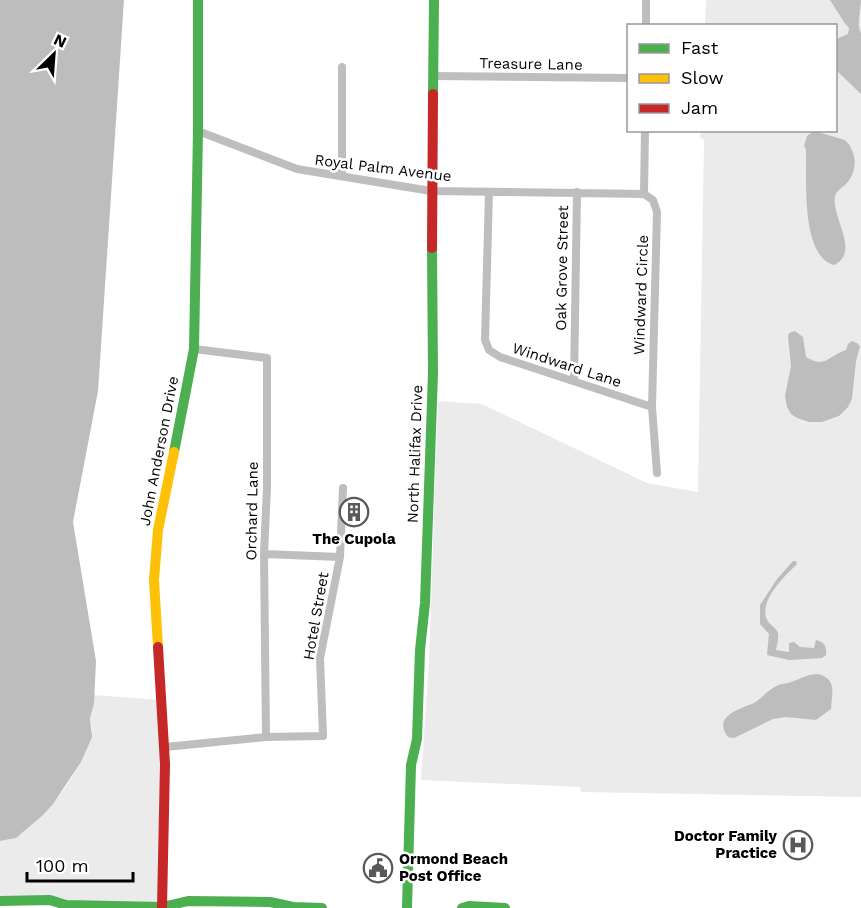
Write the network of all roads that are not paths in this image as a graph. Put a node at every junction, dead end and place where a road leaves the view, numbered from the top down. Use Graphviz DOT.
graph roads {
  1 [pos="198,0"];
  2 [pos="434,0"];
  3 [pos="646,0"];
  4 [pos="646,24"];
  5 [pos="342,67"];
  6 [pos="433,76"];
  7 [pos="627,78"];
  8 [pos="198,131"];
  9 [pos="645,132"];
  10 [pos="342,176"];
  11 [pos="431,190"];
  12 [pos="489,192"];
  13 [pos="577,192"];
  14 [pos="644,194"];
  15 [pos="194,349"];
  16 [pos="574,381"];
  17 [pos="652,407"];
  18 [pos="657,473"];
  19 [pos="343,488"];
  20 [pos="264,554"];
  21 [pos="340,557"];
  22 [pos="266,737"];
  23 [pos="165,747"];
  24 [pos="6,901"];
  25 [pos="228,903"];
  26 [pos="62,906"];
  27 [pos="164,907"];
  28 [pos="194,908"];
  29 [pos="292,908"];
  30 [pos="322,908"];
  31 [pos="407,908"];
  32 [pos="462,908"];
  33 [pos="505,908"];
  1 -- 8 [label="street, John Anderson Drive"];
  2 -- 6 [label="street, North Halifax Drive"];
  3 -- 4 [label="street"];
  5 -- 10 [label="street"];
  6 -- 7 [label="street, Treasure Lane"];
  6 -- 11 [label="street, North Halifax Drive"];
  8 -- 10 [label="street, Royal Palm Avenue"];
  8 -- 15 [label="street, John Anderson Drive"];
  9 -- 14 [label="street"];
  10 -- 11 [label="street, Royal Palm Avenue"];
  11 -- 12 [label="street, Royal Palm Avenue"];
  11 -- 31 [label="street, North Halifax Drive"];
  12 -- 13 [label="street, Royal Palm Avenue"];
  12 -- 16 [label="street, Windward Lane"];
  13 -- 14 [label="street, Royal Palm Avenue"];
  13 -- 16 [label="street, Oak Grove Street"];
  14 -- 17 [label="street, Windward Circle"];
  15 -- 20 [label="street, Orchard Lane"];
  15 -- 23 [label="street, John Anderson Drive"];
  16 -- 17 [label="street, Windward Lane"];
  17 -- 18 [label="street, Windward Circle"];
  19 -- 21 [label="street, Hotel Street"];
  20 -- 21 [label="street"];
  20 -- 22 [label="street, Orchard Lane"];
  21 -- 22 [label="street, Hotel Street"];
  22 -- 23 [label="street, Hotel Street"];
  23 -- 27 [label="street, John Anderson Drive"];
  24 -- 26 [label="street"];
  25 -- 27 [label="street"];
  25 -- 28 [label="street"];
  25 -- 29 [label="street"];
  26 -- 27 [label="street"];
  29 -- 30 [label="street"];
  32 -- 33 [label="street"];
}
